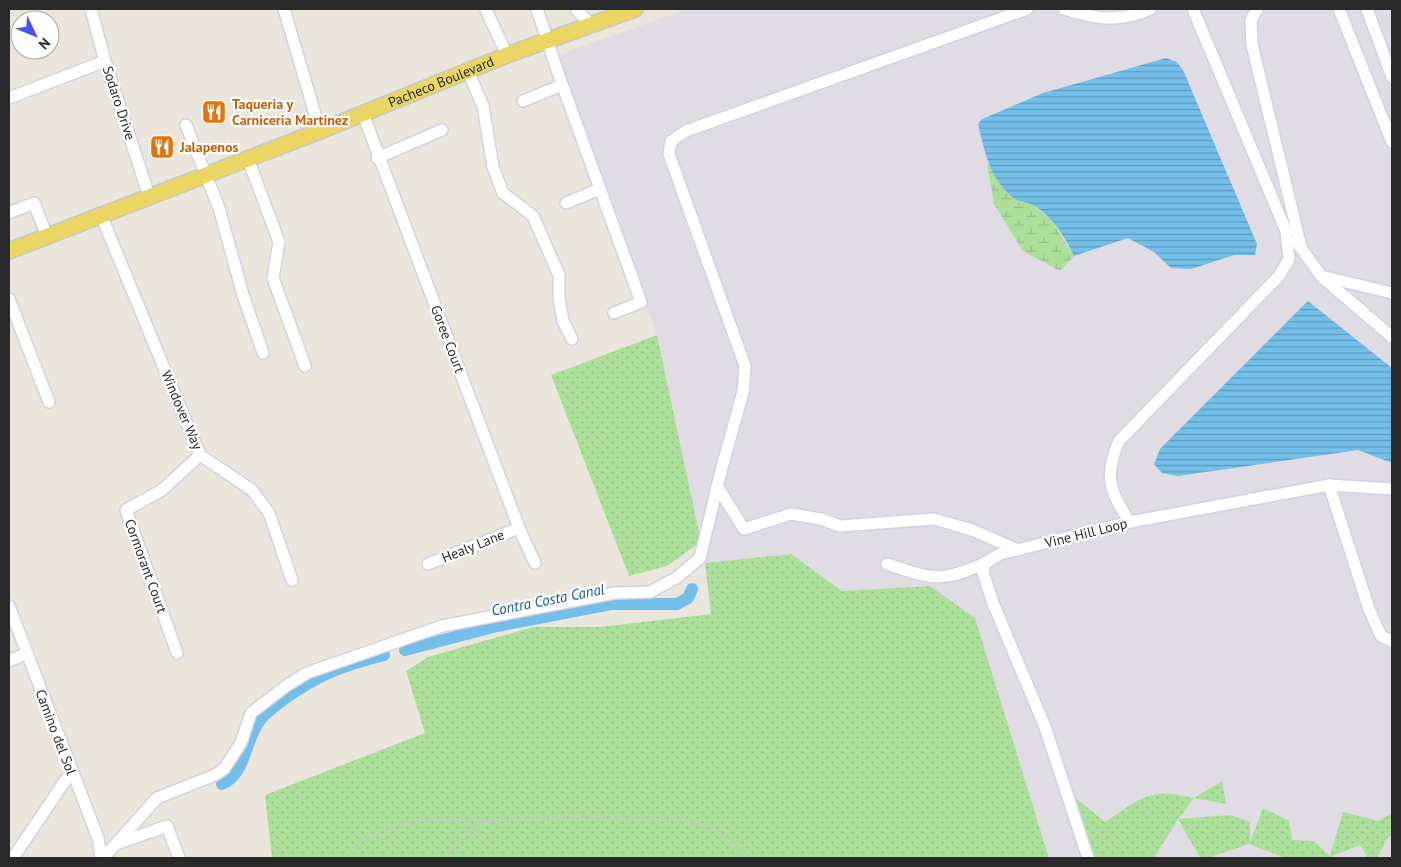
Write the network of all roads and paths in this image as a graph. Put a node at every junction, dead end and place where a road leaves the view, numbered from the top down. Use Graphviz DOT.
graph roads {
  1 [pos="91,9"];
  2 [pos="284,9"];
  3 [pos="488,9"];
  4 [pos="537,9"];
  5 [pos="576,9"];
  6 [pos="635,9"];
  7 [pos="1027,9"];
  8 [pos="1064,9"];
  9 [pos="1150,9"];
  10 [pos="1192,9"];
  11 [pos="1257,9"];
  12 [pos="1339,9"];
  13 [pos="1367,9"];
  14 [pos="591,25"];
  15 [pos="548,40"];
  16 [pos="507,55"];
  17 [pos="105,61"];
  18 [pos="468,70"];
  19 [pos="1392,77"];
  20 [pos="562,86"];
  21 [pos="9,98"];
  22 [pos="523,101"];
  23 [pos="362,114"];
  24 [pos="186,125"];
  25 [pos="442,130"];
  26 [pos="320,131"];
  27 [pos="1392,142"];
  28 [pos="377,158"];
  29 [pos="248,159"];
  30 [pos="206,175"];
  31 [pos="600,189"];
  32 [pos="149,196"];
  33 [pos="566,202"];
  34 [pos="9,213"];
  35 [pos="102,215"];
  36 [pos="1286,231"];
  37 [pos="47,236"];
  38 [pos="1301,246"];
  39 [pos="9,251"];
  40 [pos="1321,276"];
  41 [pos="1392,293"];
  42 [pos="9,299"];
  43 [pos="614,313"];
  44 [pos="1392,337"];
  45 [pos="572,339"];
  46 [pos="263,353"];
  47 [pos="305,366"];
  48 [pos="49,402"];
  49 [pos="200,455"];
  50 [pos="1329,485"];
  51 [pos="717,486"];
  52 [pos="1392,489"];
  53 [pos="1130,522"];
  54 [pos="518,528"];
  55 [pos="1018,550"];
  56 [pos="535,563"];
  57 [pos="985,563"];
  58 [pos="428,564"];
  59 [pos="887,564"];
  60 [pos="292,580"];
  61 [pos="9,606"];
  62 [pos="1392,642"];
  63 [pos="27,653"];
  64 [pos="177,653"];
  65 [pos="9,661"];
  66 [pos="71,772"];
  67 [pos="485,821"];
  68 [pos="116,844"];
  69 [pos="13,858"];
  70 [pos="102,858"];
  71 [pos="179,858"];
  72 [pos="348,858"];
  73 [pos="443,858"];
  74 [pos="749,858"];
  75 [pos="1088,858"];
  1 -- 17 [label="street, Sodaro Drive"];
  2 -- 26 [label="street"];
  3 -- 16 [label="street"];
  4 -- 15 [label="street"];
  5 -- 14 [label="street"];
  6 -- 14 [label="main road, Pacheco Boulevard"];
  7 -- 51 [label="street"];
  8 -- 9 [label="street"];
  10 -- 36 [label="street"];
  11 -- 38 [label="street"];
  12 -- 27 [label="street"];
  13 -- 19 [label="street"];
  14 -- 15 [label="main road, Pacheco Boulevard"];
  15 -- 16 [label="main road, Pacheco Boulevard"];
  15 -- 20 [label="street"];
  16 -- 18 [label="main road, Pacheco Boulevard"];
  17 -- 21 [label="street"];
  17 -- 32 [label="street, Sodaro Drive"];
  18 -- 23 [label="main road, Pacheco Boulevard"];
  18 -- 45 [label="street"];
  20 -- 22 [label="street"];
  20 -- 31 [label="street"];
  23 -- 26 [label="main road, Pacheco Boulevard"];
  23 -- 28 [label="street, Goree Court"];
  24 -- 30 [label="street"];
  25 -- 28 [label="street"];
  26 -- 29 [label="main road, Pacheco Boulevard"];
  28 -- 54 [label="street, Goree Court"];
  29 -- 30 [label="main road, Pacheco Boulevard"];
  29 -- 47 [label="street"];
  30 -- 32 [label="main road, Pacheco Boulevard"];
  30 -- 46 [label="street"];
  31 -- 33 [label="street"];
  31 -- 43 [label="street"];
  32 -- 35 [label="main road, Pacheco Boulevard"];
  34 -- 37 [label="street"];
  35 -- 37 [label="main road, Pacheco Boulevard"];
  35 -- 49 [label="street, Windover Way"];
  36 -- 38 [label="street"];
  36 -- 53 [label="street"];
  37 -- 39 [label="main road, Pacheco Boulevard"];
  38 -- 40 [label="street"];
  40 -- 41 [label="street"];
  40 -- 44 [label="street"];
  42 -- 48 [label="street"];
  49 -- 60 [label="street, Windover Way"];
  49 -- 64 [label="street, Cormorant Court"];
  50 -- 52 [label="street, Vine Hill Loop"];
  50 -- 53 [label="street, Vine Hill Loop"];
  50 -- 62 [label="street"];
  51 -- 55 [label="street"];
  51 -- 68 [label="street"];
  53 -- 55 [label="street, Vine Hill Loop"];
  54 -- 56 [label="street, Goree Court"];
  54 -- 58 [label="street, Healy Lane"];
  55 -- 57 [label="street, Vine Hill Loop"];
  57 -- 59 [label="street, Vine Hill Loop"];
  57 -- 75 [label="street"];
  61 -- 63 [label="street, Camino del Sol"];
  63 -- 65 [label="street"];
  63 -- 66 [label="street, Camino del Sol"];
  66 -- 69 [label="street"];
  66 -- 70 [label="street, Camino del Sol"];
  67 -- 72 [label="path"];
  67 -- 73 [label="path"];
  67 -- 74 [label="path"];
  68 -- 70 [label="street, Camino del Sol"];
  68 -- 71 [label="street, Camino del Sol"];
}
